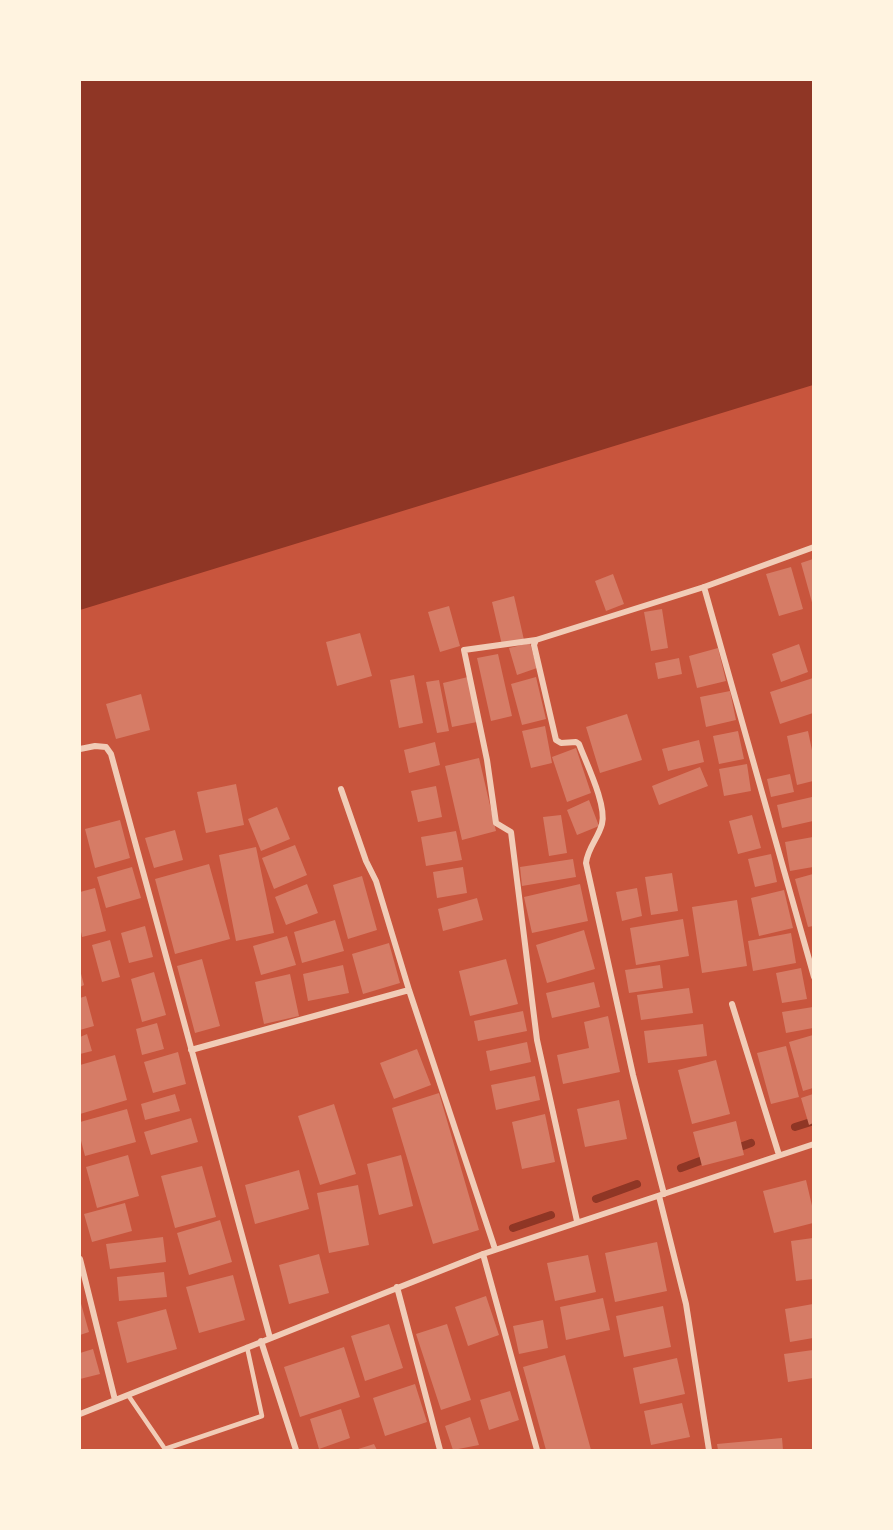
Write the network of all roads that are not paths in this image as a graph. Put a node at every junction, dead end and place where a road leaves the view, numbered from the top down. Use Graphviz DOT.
graph roads {
  1 [pos="813,547"];
  2 [pos="704,587"];
  3 [pos="536,640"];
  4 [pos="80,749"];
  5 [pos="341,789"];
  6 [pos="813,976"];
  7 [pos="409,990"];
  8 [pos="732,1004"];
  9 [pos="191,1050"];
  10 [pos="813,1144"];
  11 [pos="779,1155"];
  12 [pos="662,1195"];
  13 [pos="577,1221"];
  14 [pos="495,1249"];
  15 [pos="483,1254"];
  16 [pos="80,1259"];
  17 [pos="398,1287"];
  18 [pos="270,1338"];
  19 [pos="261,1341"];
  20 [pos="247,1347"];
  21 [pos="128,1395"];
  22 [pos="115,1400"];
  23 [pos="80,1414"];
  24 [pos="296,1450"];
  25 [pos="440,1450"];
  26 [pos="537,1450"];
  27 [pos="710,1450"];
  1 -- 2 [label="street"];
  2 -- 3 [label="street"];
  2 -- 6 [label="street"];
  3 -- 12 [label="street"];
  3 -- 13 [label="street"];
  4 -- 9 [label="street"];
  5 -- 7 [label="street"];
  7 -- 9 [label="street"];
  7 -- 14 [label="street"];
  8 -- 11 [label="street"];
  9 -- 18 [label="street"];
  10 -- 11 [label="street"];
  11 -- 12 [label="street"];
  12 -- 13 [label="street"];
  12 -- 27 [label="street"];
  13 -- 14 [label="street"];
  14 -- 15 [label="street"];
  15 -- 17 [label="street"];
  15 -- 26 [label="street"];
  16 -- 22 [label="street"];
  17 -- 18 [label="street"];
  17 -- 25 [label="street"];
  18 -- 19 [label="street"];
  19 -- 20 [label="street"];
  19 -- 24 [label="street"];
  20 -- 21 [label="street"];
  20 -- 21 [label="lane"];
  21 -- 22 [label="street"];
  22 -- 23 [label="street"];
}
